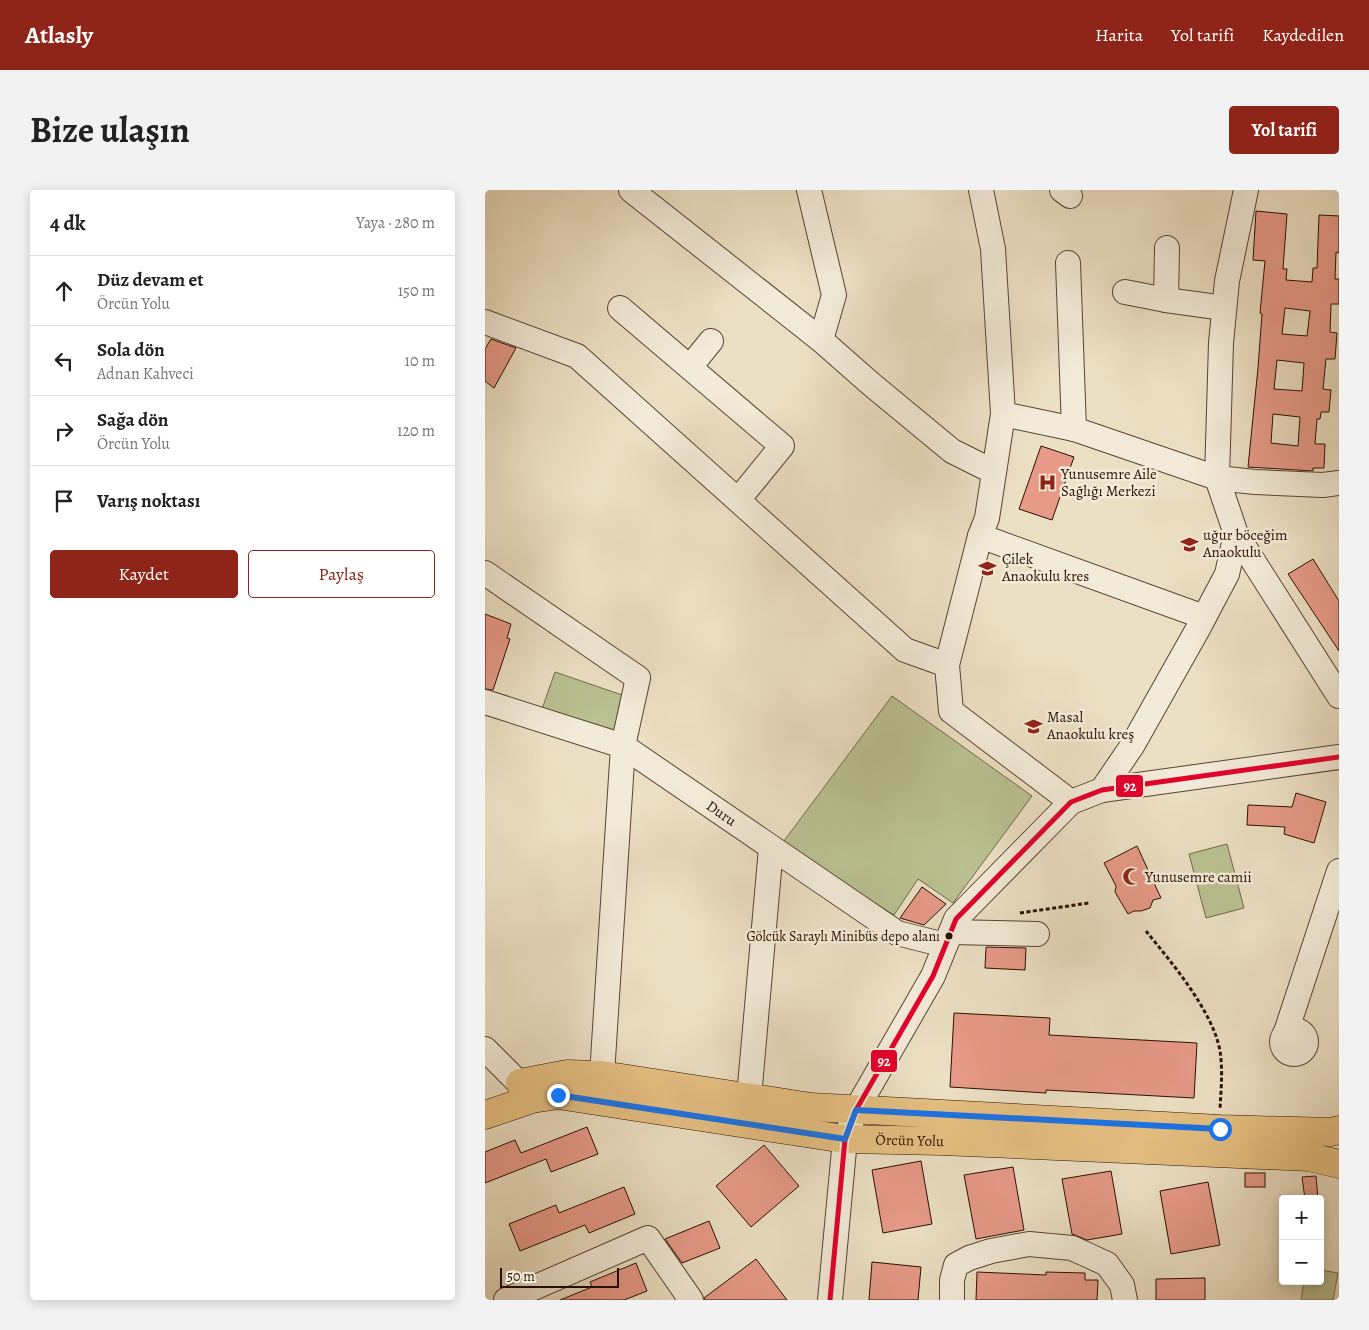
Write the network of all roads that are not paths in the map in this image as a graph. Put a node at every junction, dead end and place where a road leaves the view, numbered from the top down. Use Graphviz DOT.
graph roads {
  1 [pos="631,190"];
  2 [pos="809,190"];
  3 [pos="981,190"];
  4 [pos="1246,190"];
  5 [pos="1167,248"];
  6 [pos="1068,262"];
  7 [pos="1125,292"];
  8 [pos="1166,300"];
  9 [pos="620,308"];
  10 [pos="1224,308"];
  11 [pos="485,322"];
  12 [pos="821,340"];
  13 [pos="711,341"];
  14 [pos="689,367"];
  15 [pos="1003,414"];
  16 [pos="1074,429"];
  17 [pos="994,472"];
  18 [pos="1217,478"];
  19 [pos="1339,483"];
  20 [pos="738,500"];
  21 [pos="1236,534"];
  22 [pos="980,536"];
  23 [pos="485,573"];
  24 [pos="1295,600"];
  25 [pos="1204,617"];
  26 [pos="947,665"];
  27 [pos="1339,666"];
  28 [pos="1339,696"];
  29 [pos="485,702"];
  30 [pos="623,746"];
  31 [pos="1339,757"];
  32 [pos="1102,790"];
  33 [pos="1071,802"];
  34 [pos="771,848"];
  35 [pos="1339,871"];
  36 [pos="1037,934"];
  37 [pos="948,939"];
  38 [pos="1285,1035"];
  39 [pos="485,1049"];
  40 [pos="602,1075"];
  41 [pos="519,1083"];
  42 [pos="485,1095"];
  43 [pos="749,1097"];
  44 [pos="856,1110"];
  45 [pos="485,1114"];
  46 [pos="1339,1130"];
  47 [pos="1339,1136"];
  48 [pos="845,1139"];
  49 [pos="1339,1158"];
  50 [pos="1339,1164"];
  51 [pos="506,1300"];
  52 [pos="691,1300"];
  53 [pos="830,1300"];
  54 [pos="952,1300"];
  55 [pos="1125,1300"];
  1 -- 12 [label="street"];
  2 -- 12 [label="street"];
  3 -- 15 [label="street"];
  4 -- 10 [label="street"];
  5 -- 8 [label="street"];
  6 -- 16 [label="street"];
  7 -- 8 [label="street"];
  8 -- 10 [label="street"];
  9 -- 14 [label="street"];
  10 -- 18 [label="street"];
  11 -- 20 [label="street"];
  12 -- 17 [label="street"];
  13 -- 14 [label="street"];
  14 -- 20 [label="street"];
  15 -- 16 [label="street"];
  15 -- 17 [label="street"];
  16 -- 18 [label="street"];
  17 -- 22 [label="street"];
  18 -- 19 [label="street"];
  18 -- 21 [label="street"];
  20 -- 26 [label="street"];
  21 -- 25 [label="street"];
  21 -- 28 [label="street"];
  22 -- 25 [label="street"];
  22 -- 26 [label="street"];
  23 -- 30 [label="street"];
  24 -- 27 [label="street"];
  25 -- 32 [label="street"];
  26 -- 33 [label="street"];
  29 -- 30 [label="street, Duru"];
  30 -- 34 [label="street, Duru"];
  30 -- 40 [label="street"];
  31 -- 32 [label="street"];
  32 -- 33 [label="street"];
  33 -- 37 [label="street"];
  34 -- 37 [label="street, Duru"];
  34 -- 43 [label="street"];
  35 -- 38 [label="street"];
  36 -- 37 [label="street, Duru"];
  37 -- 44 [label="street"];
  39 -- 41 [label="street"];
  40 -- 41 [label="main road, Örcün Yolu"];
  40 -- 43 [label="main road, Örcün Yolu"];
  41 -- 42 [label="main road, Örcün Yolu"];
  43 -- 44 [label="main road, Örcün Yolu"];
  44 -- 46 [label="main road, Örcün Yolu"];
  44 -- 48 [label="street"];
  45 -- 48 [label="main road, Örcün Yolu"];
  47 -- 49 [label="main road"];
  48 -- 50 [label="main road, Örcün Yolu"];
  48 -- 53 [label="street"];
  51 -- 52 [label="street"];
  54 -- 55 [label="street"];
}
